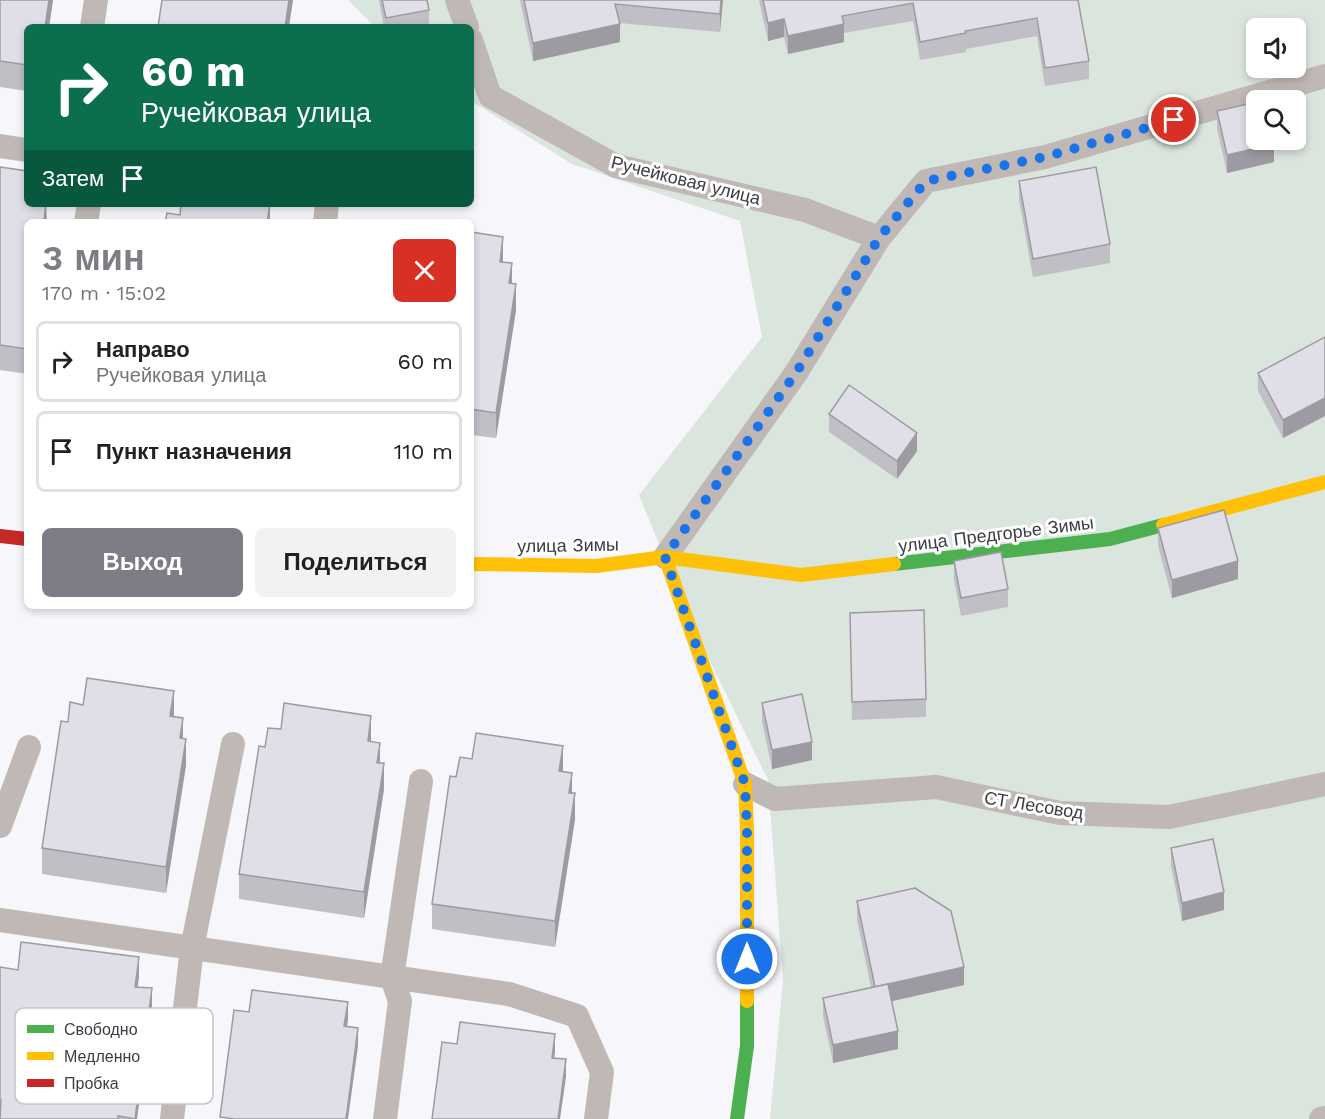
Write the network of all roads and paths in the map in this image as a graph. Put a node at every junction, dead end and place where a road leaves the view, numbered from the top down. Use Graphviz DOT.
graph roads {
  1 [pos="96,0"];
  2 [pos="457,0"];
  3 [pos="93,24"];
  4 [pos="465,24"];
  5 [pos="474,49"];
  6 [pos="1325,76"];
  7 [pos="0,146"];
  8 [pos="24,150"];
  9 [pos="879,238"];
  10 [pos="1325,482"];
  11 [pos="0,536"];
  12 [pos="24,539"];
  13 [pos="665,557"];
  14 [pos="474,564"];
  15 [pos="233,744"];
  16 [pos="29,747"];
  17 [pos="421,781"];
  18 [pos="745,784"];
  19 [pos="1325,784"];
  20 [pos="0,826"];
  21 [pos="0,920"];
  22 [pos="192,948"];
  23 [pos="392,978"];
  24 [pos="185,1008"];
  25 [pos="174,1104"];
  26 [pos="172,1119"];
  27 [pos="385,1119"];
  28 [pos="596,1119"];
  29 [pos="737,1119"];
  1 -- 3 [label="lane"];
  2 -- 4 [label="lane"];
  5 -- 9 [label="lane, Ручейковая улица"];
  6 -- 9 [label="lane"];
  7 -- 8 [label="lane"];
  9 -- 13 [label="lane"];
  10 -- 13 [label="street, улица Предгорье Зимы"];
  11 -- 12 [label="street"];
  13 -- 14 [label="street, улица Зимы"];
  13 -- 18 [label="street"];
  15 -- 22 [label="lane"];
  16 -- 20 [label="lane"];
  17 -- 23 [label="lane"];
  18 -- 19 [label="lane, СТ Лесовод"];
  18 -- 29 [label="street"];
  21 -- 22 [label="lane"];
  22 -- 23 [label="lane"];
  22 -- 24 [label="lane"];
  23 -- 27 [label="lane"];
  23 -- 28 [label="lane"];
  25 -- 26 [label="lane"];
}
